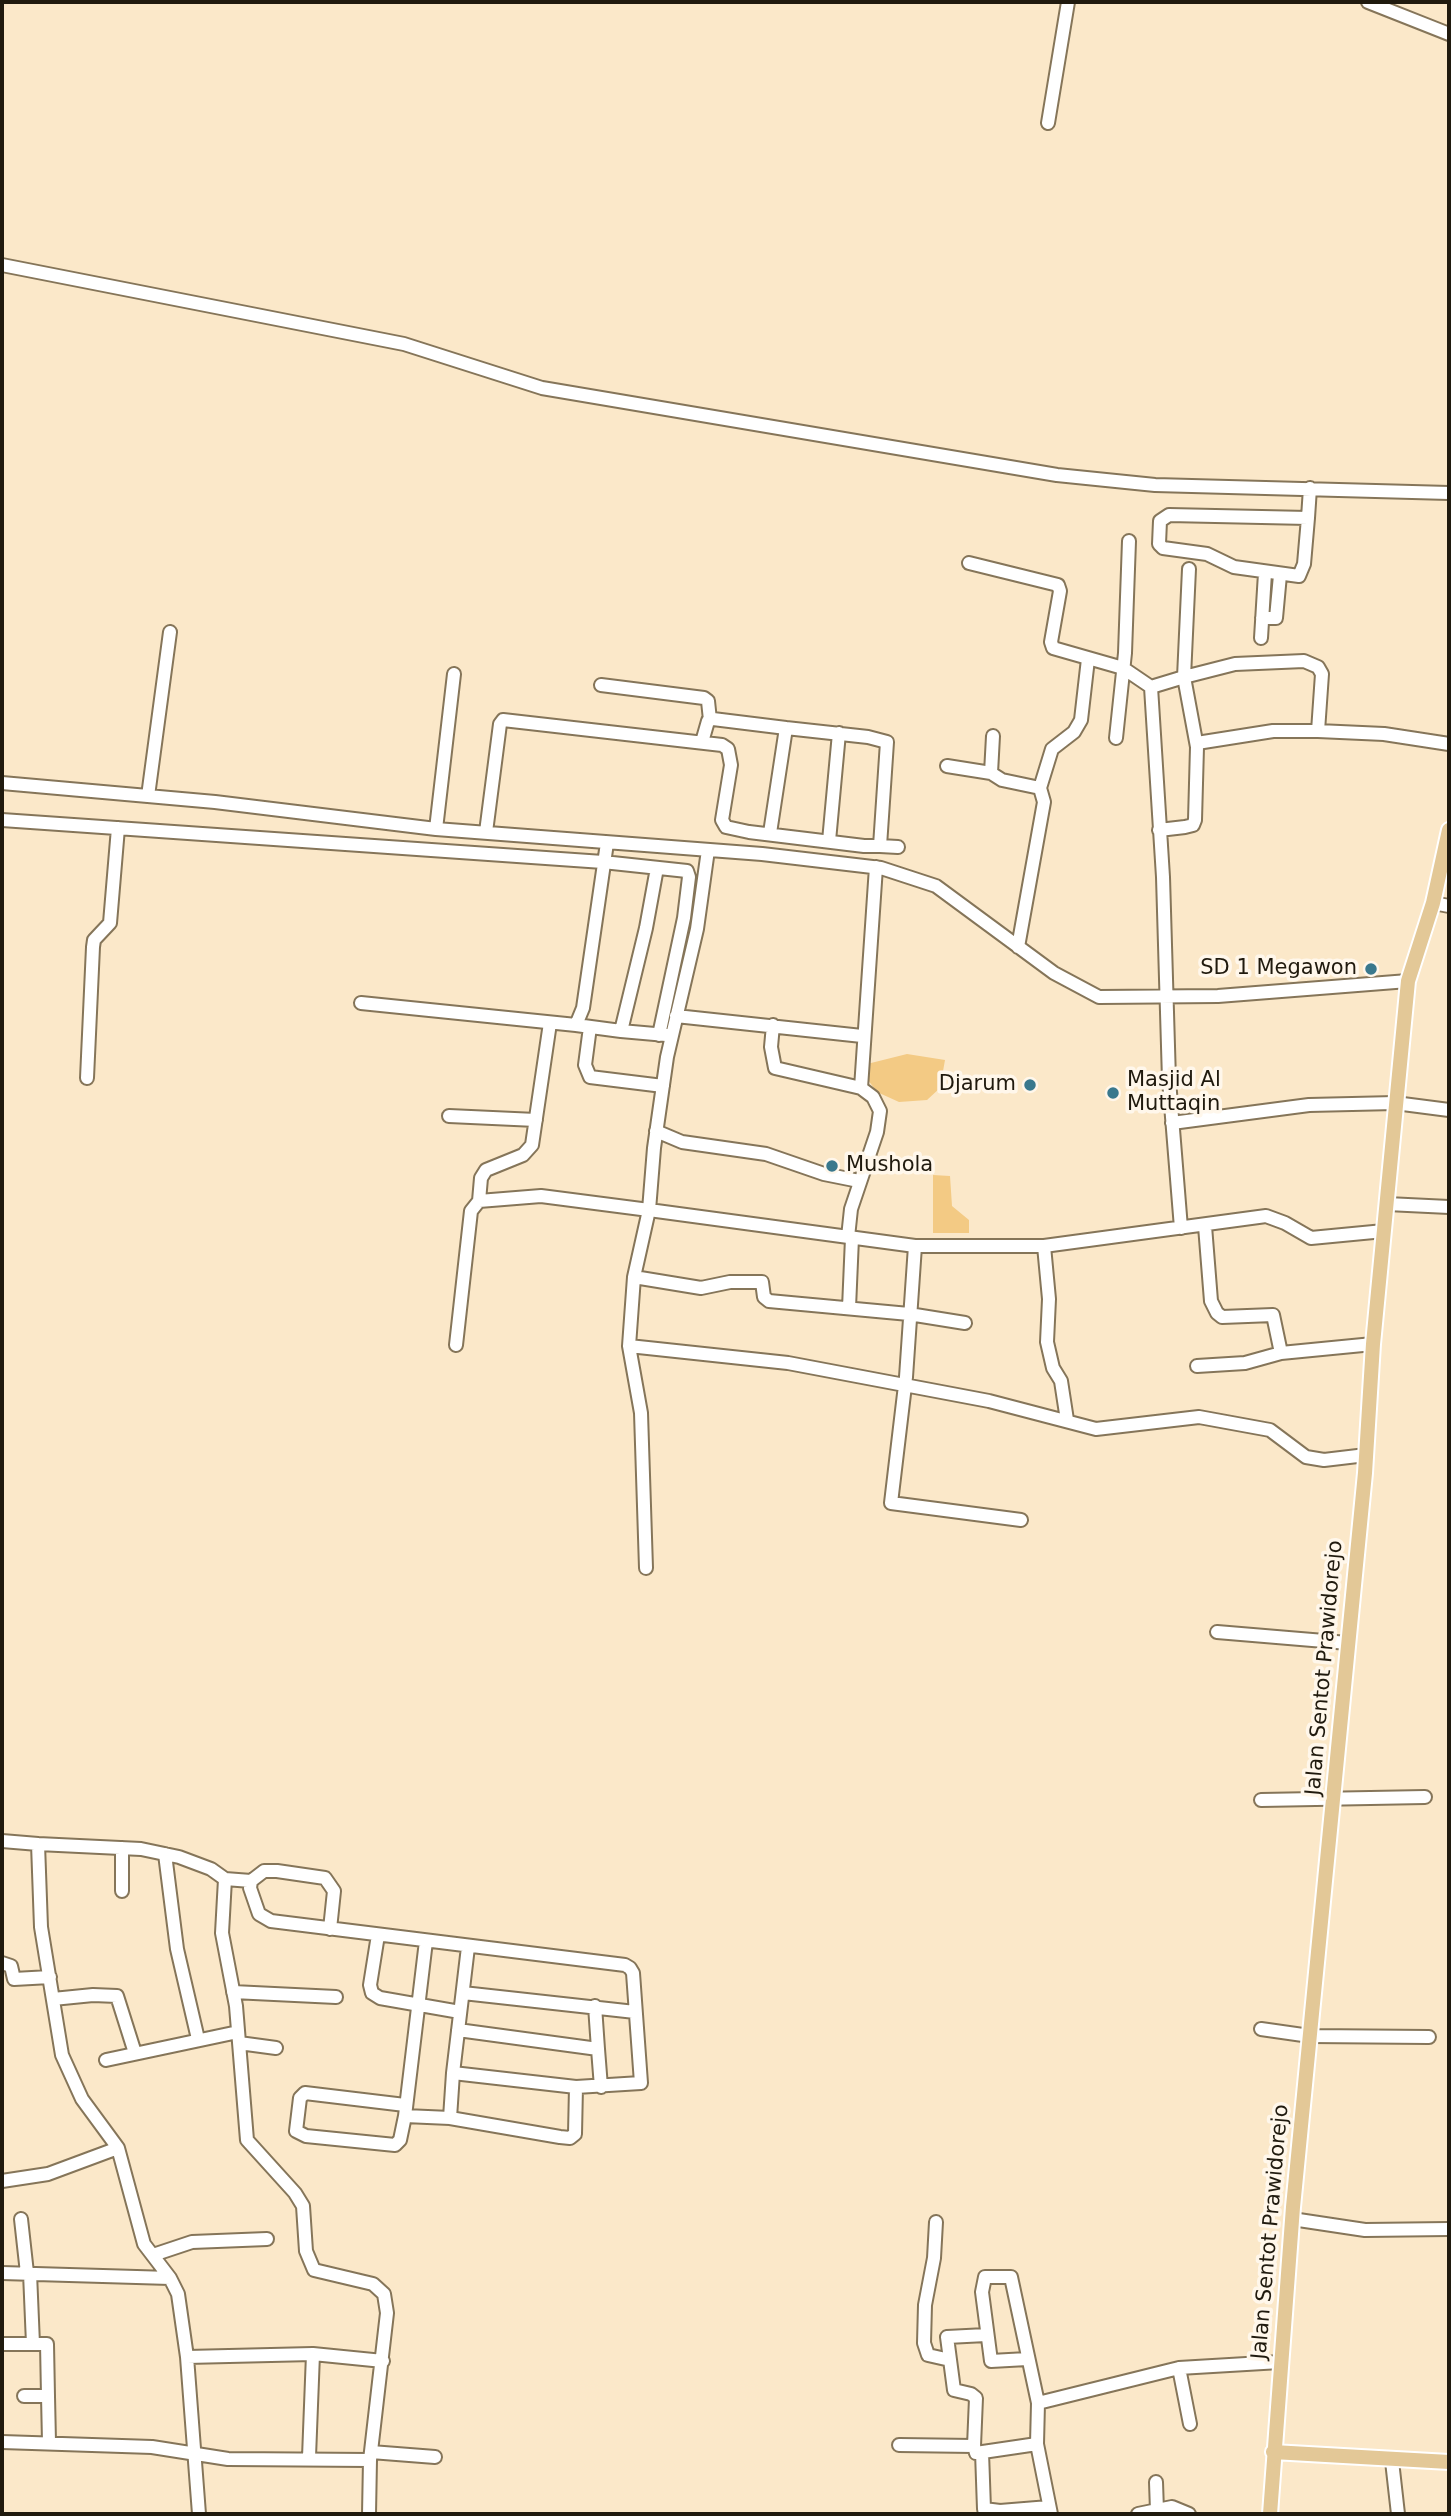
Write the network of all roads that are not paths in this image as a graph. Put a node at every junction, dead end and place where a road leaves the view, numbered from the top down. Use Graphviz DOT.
graph roads {
  1 [pos="1068,2"];
  2 [pos="1368,2"];
  3 [pos="1449,34"];
  4 [pos="1048,123"];
  5 [pos="2,265"];
  6 [pos="1310,488"];
  7 [pos="1449,493"];
  8 [pos="1308,518"];
  9 [pos="1129,541"];
  10 [pos="969,563"];
  11 [pos="1189,569"];
  12 [pos="1265,573"];
  13 [pos="1280,575"];
  14 [pos="1262,618"];
  15 [pos="170,632"];
  16 [pos="1261,638"];
  17 [pos="1088,659"];
  18 [pos="1123,668"];
  19 [pos="454,674"];
  20 [pos="1184,677"];
  21 [pos="601,685"];
  22 [pos="1151,687"];
  23 [pos="710,720"];
  24 [pos="786,728"];
  25 [pos="1318,731"];
  26 [pos="839,733"];
  27 [pos="993,736"];
  28 [pos="1115,738"];
  29 [pos="702,742"];
  30 [pos="1197,743"];
  31 [pos="1449,744"];
  32 [pos="947,766"];
  33 [pos="990,773"];
  34 [pos="2,783"];
  35 [pos="1040,788"];
  36 [pos="148,796"];
  37 [pos="2,820"];
  38 [pos="377,822"];
  39 [pos="436,827"];
  40 [pos="118,828"];
  41 [pos="487,828"];
  42 [pos="1159,830"];
  43 [pos="1449,830"];
  44 [pos="771,833"];
  45 [pos="509,834"];
  46 [pos="748,834"];
  47 [pos="829,841"];
  48 [pos="607,843"];
  49 [pos="375,846"];
  50 [pos="880,846"];
  51 [pos="797,848"];
  52 [pos="898,848"];
  53 [pos="708,850"];
  54 [pos="746,851"];
  55 [pos="508,856"];
  56 [pos="603,862"];
  57 [pos="876,867"];
  58 [pos="657,868"];
  59 [pos="1433,903"];
  60 [pos="1449,906"];
  61 [pos="1018,947"];
  62 [pos="1408,981"];
  63 [pos="1166,997"];
  64 [pos="361,1003"];
  65 [pos="676,1016"];
  66 [pos="550,1023"];
  67 [pos="774,1025"];
  68 [pos="583,1026"];
  69 [pos="621,1031"];
  70 [pos="665,1035"];
  71 [pos="862,1036"];
  72 [pos="87,1078"];
  73 [pos="663,1086"];
  74 [pos="860,1088"];
  75 [pos="1395,1103"];
  76 [pos="1449,1110"];
  77 [pos="449,1116"];
  78 [pos="536,1120"];
  79 [pos="1172,1123"];
  80 [pos="656,1131"];
  81 [pos="859,1181"];
  82 [pos="479,1201"];
  83 [pos="1387,1204"];
  84 [pos="1449,1207"];
  85 [pos="649,1210"];
  86 [pos="1205,1226"];
  87 [pos="1181,1228"];
  88 [pos="1384,1231"];
  89 [pos="850,1237"];
  90 [pos="915,1246"];
  91 [pos="1044,1246"];
  92 [pos="634,1278"];
  93 [pos="849,1308"];
  94 [pos="909,1314"];
  95 [pos="965,1322"];
  96 [pos="1373,1344"];
  97 [pos="456,1345"];
  98 [pos="629,1346"];
  99 [pos="1281,1353"];
  100 [pos="1197,1366"];
  101 [pos="905,1384"];
  102 [pos="1067,1420"];
  103 [pos="1366,1455"];
  104 [pos="1021,1520"];
  105 [pos="646,1568"];
  106 [pos="1217,1632"];
  107 [pos="1348,1643"];
  108 [pos="1425,1797"];
  109 [pos="1334,1799"];
  110 [pos="1261,1800"];
  111 [pos="2,1841"];
  112 [pos="38,1844"];
  113 [pos="122,1848"];
  114 [pos="165,1854"];
  115 [pos="225,1879"];
  116 [pos="251,1881"];
  117 [pos="122,1891"];
  118 [pos="330,1929"];
  119 [pos="378,1935"];
  120 [pos="426,1941"];
  121 [pos="468,1947"];
  122 [pos="2,1963"];
  123 [pos="50,1977"];
  124 [pos="233,1992"];
  125 [pos="463,1993"];
  126 [pos="336,1997"];
  127 [pos="53,1999"];
  128 [pos="418,2004"];
  129 [pos="595,2006"];
  130 [pos="460,2012"];
  131 [pos="635,2012"];
  132 [pos="1261,2029"];
  133 [pos="458,2030"];
  134 [pos="1310,2036"];
  135 [pos="238,2037"];
  136 [pos="1429,2037"];
  137 [pos="198,2039"];
  138 [pos="276,2048"];
  139 [pos="598,2049"];
  140 [pos="135,2053"];
  141 [pos="106,2060"];
  142 [pos="453,2073"];
  143 [pos="576,2087"];
  144 [pos="601,2087"];
  145 [pos="405,2110"];
  146 [pos="450,2118"];
  147 [pos="118,2148"];
  148 [pos="2,2180"];
  149 [pos="21,2219"];
  150 [pos="1292,2219"];
  151 [pos="936,2222"];
  152 [pos="1449,2229"];
  153 [pos="267,2239"];
  154 [pos="153,2255"];
  155 [pos="2,2273"];
  156 [pos="29,2273"];
  157 [pos="170,2278"];
  158 [pos="986,2335"];
  159 [pos="2,2344"];
  160 [pos="33,2344"];
  161 [pos="313,2354"];
  162 [pos="187,2357"];
  163 [pos="1027,2359"];
  164 [pos="950,2360"];
  165 [pos="383,2361"];
  166 [pos="1280,2362"];
  167 [pos="1179,2368"];
  168 [pos="23,2396"];
  169 [pos="48,2396"];
  170 [pos="1038,2403"];
  171 [pos="1190,2424"];
  172 [pos="2,2442"];
  173 [pos="49,2442"];
  174 [pos="1037,2444"];
  175 [pos="899,2445"];
  176 [pos="978,2449"];
  177 [pos="1273,2452"];
  178 [pos="194,2455"];
  179 [pos="370,2456"];
  180 [pos="309,2457"];
  181 [pos="435,2457"];
  182 [pos="1392,2461"];
  183 [pos="1449,2462"];
  184 [pos="1156,2482"];
  185 [pos="1050,2511"];
  186 [pos="1157,2511"];
  187 [pos="199,2514"];
  188 [pos="369,2514"];
  189 [pos="1138,2514"];
  190 [pos="1189,2514"];
  191 [pos="1270,2514"];
  192 [pos="1398,2514"];
  1 -- 4 [label="street"];
  2 -- 3 [label="street"];
  5 -- 6 [label="street"];
  6 -- 7 [label="street"];
  6 -- 8 [label="street"];
  8 -- 12 [label="street"];
  8 -- 13 [label="street"];
  9 -- 18 [label="street"];
  10 -- 17 [label="street"];
  11 -- 20 [label="street"];
  12 -- 13 [label="street"];
  12 -- 14 [label="street"];
  13 -- 14 [label="street"];
  14 -- 16 [label="street"];
  15 -- 36 [label="street"];
  17 -- 18 [label="street"];
  17 -- 35 [label="street"];
  18 -- 22 [label="street"];
  18 -- 28 [label="street"];
  19 -- 39 [label="street"];
  20 -- 22 [label="street"];
  20 -- 25 [label="street"];
  20 -- 30 [label="street"];
  21 -- 23 [label="street"];
  22 -- 42 [label="street"];
  23 -- 24 [label="street"];
  23 -- 29 [label="street"];
  24 -- 26 [label="street"];
  24 -- 44 [label="street"];
  25 -- 30 [label="street"];
  25 -- 31 [label="street"];
  26 -- 47 [label="street"];
  26 -- 50 [label="street"];
  27 -- 33 [label="street"];
  29 -- 41 [label="street"];
  29 -- 46 [label="street"];
  30 -- 42 [label="street"];
  32 -- 33 [label="street"];
  33 -- 35 [label="street"];
  34 -- 36 [label="street"];
  35 -- 61 [label="street"];
  36 -- 38 [label="street"];
  37 -- 40 [label="street"];
  38 -- 39 [label="street"];
  38 -- 49 [label="street"];
  39 -- 41 [label="street"];
  40 -- 49 [label="street"];
  40 -- 72 [label="street"];
  41 -- 45 [label="street"];
  42 -- 63 [label="street"];
  43 -- 59 [label="main road, Jalan Sentot Prawidorejo"];
  44 -- 46 [label="street"];
  44 -- 51 [label="street"];
  45 -- 48 [label="street"];
  45 -- 55 [label="street"];
  46 -- 54 [label="street"];
  47 -- 50 [label="street"];
  47 -- 51 [label="street"];
  48 -- 53 [label="street"];
  48 -- 56 [label="street"];
  49 -- 55 [label="street"];
  50 -- 52 [label="street"];
  51 -- 54 [label="street"];
  51 -- 57 [label="street"];
  53 -- 54 [label="street"];
  53 -- 65 [label="street"];
  55 -- 56 [label="street"];
  56 -- 58 [label="street"];
  56 -- 68 [label="street"];
  57 -- 61 [label="street"];
  57 -- 71 [label="street"];
  58 -- 69 [label="street"];
  58 -- 70 [label="street"];
  59 -- 60 [label="street"];
  59 -- 62 [label="main road, Jalan Sentot Prawidorejo"];
  61 -- 63 [label="street"];
  62 -- 63 [label="street"];
  62 -- 75 [label="main road, Jalan Sentot Prawidorejo"];
  63 -- 79 [label="street"];
  64 -- 66 [label="street"];
  65 -- 67 [label="street"];
  65 -- 70 [label="street"];
  66 -- 68 [label="street"];
  66 -- 78 [label="street"];
  67 -- 71 [label="street"];
  67 -- 74 [label="street"];
  68 -- 69 [label="street"];
  68 -- 73 [label="street"];
  69 -- 70 [label="street"];
  70 -- 73 [label="street"];
  71 -- 74 [label="street"];
  73 -- 80 [label="street"];
  74 -- 81 [label="street"];
  75 -- 76 [label="street"];
  75 -- 79 [label="street"];
  75 -- 83 [label="main road, Jalan Sentot Prawidorejo"];
  77 -- 78 [label="street"];
  78 -- 82 [label="street"];
  79 -- 87 [label="street"];
  80 -- 81 [label="street"];
  80 -- 85 [label="street"];
  81 -- 89 [label="street"];
  82 -- 85 [label="street"];
  82 -- 97 [label="street"];
  83 -- 84 [label="street"];
  83 -- 88 [label="main road, Jalan Sentot Prawidorejo"];
  85 -- 89 [label="street"];
  85 -- 92 [label="street"];
  86 -- 87 [label="street"];
  86 -- 88 [label="street"];
  86 -- 99 [label="street"];
  87 -- 91 [label="street"];
  88 -- 96 [label="main road, Jalan Sentot Prawidorejo"];
  89 -- 90 [label="street"];
  89 -- 93 [label="street"];
  90 -- 91 [label="street"];
  90 -- 94 [label="street"];
  91 -- 102 [label="street"];
  92 -- 93 [label="street"];
  92 -- 98 [label="street"];
  93 -- 94 [label="street"];
  94 -- 95 [label="street"];
  94 -- 101 [label="street"];
  96 -- 99 [label="street"];
  96 -- 103 [label="main road, Jalan Sentot Prawidorejo"];
  98 -- 101 [label="street"];
  98 -- 105 [label="street"];
  99 -- 100 [label="street"];
  101 -- 102 [label="street"];
  101 -- 104 [label="street"];
  102 -- 103 [label="street"];
  103 -- 107 [label="main road, Jalan Sentot Prawidorejo"];
  106 -- 107 [label="street"];
  107 -- 109 [label="main road, Jalan Sentot Prawidorejo"];
  108 -- 109 [label="street"];
  109 -- 110 [label="street"];
  109 -- 134 [label="main road, Jalan Sentot Prawidorejo"];
  111 -- 112 [label="street"];
  112 -- 113 [label="street"];
  112 -- 123 [label="street"];
  113 -- 114 [label="street"];
  113 -- 117 [label="street"];
  114 -- 115 [label="street"];
  114 -- 137 [label="street"];
  115 -- 116 [label="street"];
  115 -- 124 [label="street"];
  116 -- 118 [label="street"];
  116 -- 118 [label="street"];
  118 -- 119 [label="street"];
  119 -- 120 [label="street"];
  119 -- 128 [label="street"];
  120 -- 121 [label="street"];
  120 -- 128 [label="street"];
  121 -- 125 [label="street"];
  121 -- 131 [label="street"];
  122 -- 123 [label="street"];
  123 -- 127 [label="street"];
  124 -- 126 [label="street"];
  124 -- 135 [label="street"];
  125 -- 129 [label="street"];
  125 -- 130 [label="street"];
  127 -- 140 [label="street"];
  127 -- 147 [label="street"];
  128 -- 130 [label="street"];
  128 -- 145 [label="street"];
  129 -- 131 [label="street"];
  129 -- 139 [label="street"];
  130 -- 133 [label="street"];
  131 -- 144 [label="street"];
  132 -- 134 [label="street"];
  133 -- 139 [label="street"];
  133 -- 142 [label="street"];
  134 -- 136 [label="street"];
  134 -- 150 [label="main road, Jalan Sentot Prawidorejo"];
  135 -- 137 [label="street"];
  135 -- 138 [label="street"];
  135 -- 165 [label="street"];
  137 -- 140 [label="street"];
  139 -- 144 [label="street"];
  140 -- 141 [label="street"];
  142 -- 143 [label="street"];
  142 -- 146 [label="street"];
  143 -- 144 [label="street"];
  143 -- 146 [label="street"];
  145 -- 145 [label="street"];
  145 -- 146 [label="street"];
  147 -- 148 [label="street"];
  147 -- 154 [label="street"];
  149 -- 156 [label="street"];
  150 -- 152 [label="street"];
  150 -- 166 [label="main road, Jalan Sentot Prawidorejo"];
  151 -- 164 [label="street"];
  153 -- 154 [label="street"];
  154 -- 157 [label="street"];
  155 -- 156 [label="street"];
  156 -- 157 [label="street"];
  156 -- 160 [label="street"];
  157 -- 162 [label="street"];
  158 -- 163 [label="street"];
  158 -- 163 [label="street"];
  158 -- 164 [label="street"];
  159 -- 160 [label="street"];
  160 -- 169 [label="street"];
  161 -- 162 [label="street"];
  161 -- 165 [label="street"];
  161 -- 180 [label="street"];
  162 -- 178 [label="street"];
  163 -- 170 [label="street"];
  164 -- 176 [label="street"];
  165 -- 179 [label="street"];
  166 -- 167 [label="street"];
  166 -- 177 [label="main road, Jalan Sentot Prawidorejo"];
  167 -- 170 [label="street"];
  167 -- 171 [label="street"];
  168 -- 169 [label="street"];
  169 -- 173 [label="street"];
  170 -- 174 [label="street"];
  172 -- 173 [label="street"];
  173 -- 178 [label="street"];
  174 -- 176 [label="street"];
  174 -- 185 [label="street"];
  175 -- 176 [label="street"];
  176 -- 185 [label="street"];
  177 -- 182 [label="main road"];
  177 -- 191 [label="main road, Jalan Sentot Prawidorejo"];
  178 -- 180 [label="street"];
  178 -- 187 [label="street"];
  179 -- 180 [label="street"];
  179 -- 181 [label="street"];
  179 -- 188 [label="street"];
  182 -- 183 [label="main road"];
  182 -- 192 [label="street"];
  184 -- 186 [label="street"];
  186 -- 189 [label="street"];
  186 -- 190 [label="street"];
}
